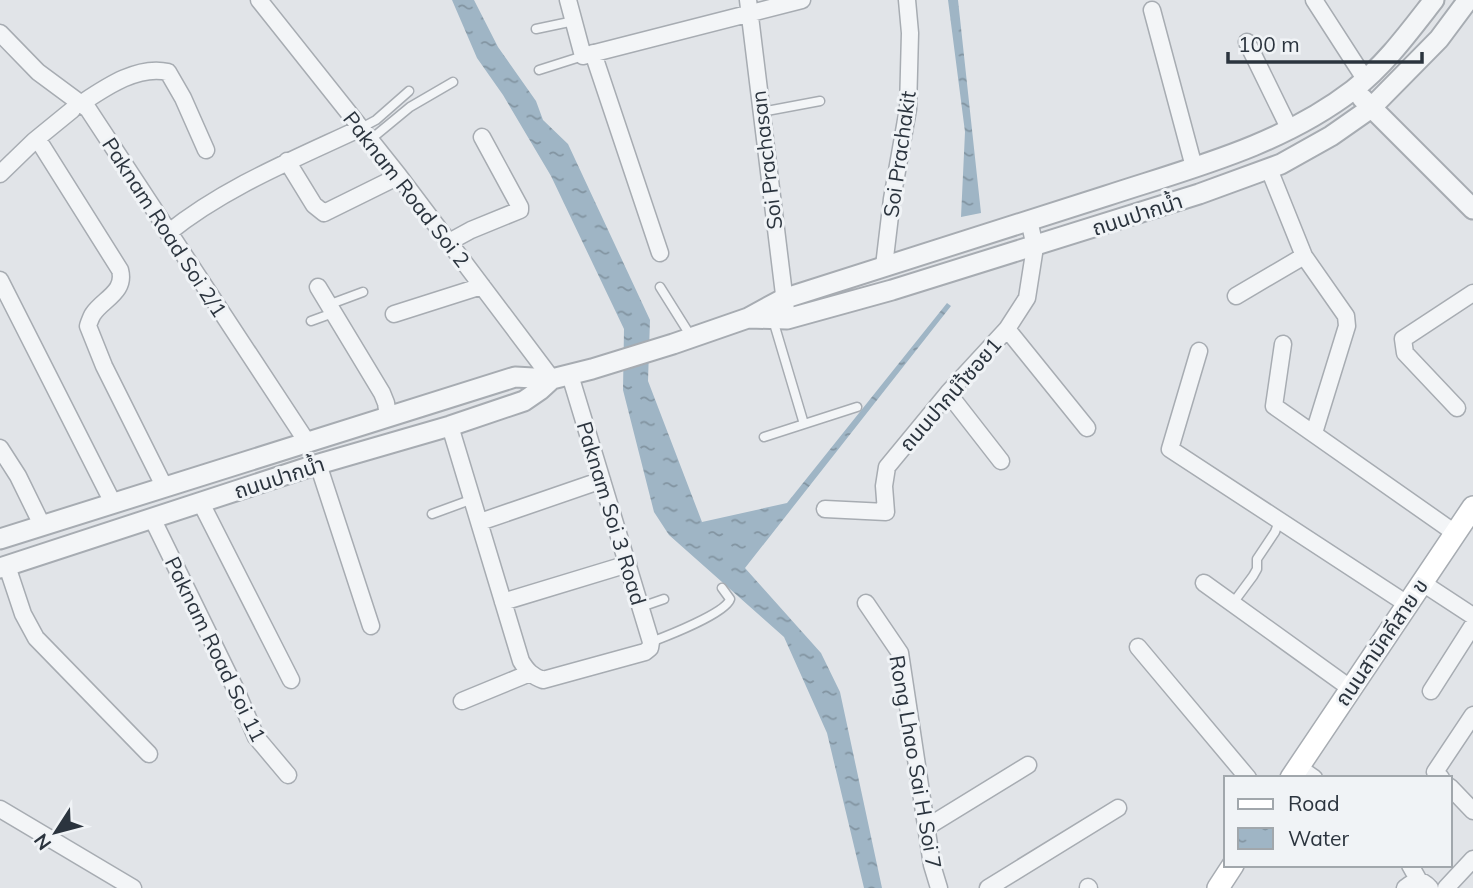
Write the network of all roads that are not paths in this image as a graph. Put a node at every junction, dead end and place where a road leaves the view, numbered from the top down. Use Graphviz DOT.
graph roads {
  1 [pos="259,0"];
  2 [pos="568,0"];
  3 [pos="802,0"];
  4 [pos="907,0"];
  5 [pos="1314,0"];
  6 [pos="1434,0"];
  7 [pos="1468,0"];
  8 [pos="748,6"];
  9 [pos="1152,10"];
  10 [pos="574,21"];
  11 [pos="536,29"];
  12 [pos="0,33"];
  13 [pos="1247,42"];
  14 [pos="588,54"];
  15 [pos="539,70"];
  16 [pos="453,82"];
  17 [pos="1359,84"];
  18 [pos="409,91"];
  19 [pos="820,101"];
  20 [pos="77,107"];
  21 [pos="1371,108"];
  22 [pos="761,113"];
  23 [pos="1290,130"];
  24 [pos="366,134"];
  25 [pos="482,137"];
  26 [pos="42,146"];
  27 [pos="205,150"];
  28 [pos="287,161"];
  29 [pos="1194,167"];
  30 [pos="1269,169"];
  31 [pos="0,174"];
  32 [pos="399,176"];
  33 [pos="1473,209"];
  34 [pos="1029,220"];
  35 [pos="168,233"];
  36 [pos="449,242"];
  37 [pos="1035,247"];
  38 [pos="660,253"];
  39 [pos="1304,256"];
  40 [pos="884,266"];
  41 [pos="0,280"];
  42 [pos="482,286"];
  43 [pos="318,287"];
  44 [pos="660,287"];
  45 [pos="363,292"];
  46 [pos="1473,293"];
  47 [pos="1236,296"];
  48 [pos="331,309"];
  49 [pos="778,311"];
  50 [pos="394,314"];
  51 [pos="311,321"];
  52 [pos="1007,329"];
  53 [pos="682,341"];
  54 [pos="1283,344"];
  55 [pos="1199,351"];
  56 [pos="561,377"];
  57 [pos="948,393"];
  58 [pos="857,407"];
  59 [pos="1457,408"];
  60 [pos="388,415"];
  61 [pos="804,424"];
  62 [pos="450,426"];
  63 [pos="1087,428"];
  64 [pos="1314,433"];
  65 [pos="764,437"];
  66 [pos="307,442"];
  67 [pos="0,448"];
  68 [pos="1001,461"];
  69 [pos="318,464"];
  70 [pos="602,480"];
  71 [pos="164,486"];
  72 [pos="473,499"];
  73 [pos="113,503"];
  74 [pos="201,503"];
  75 [pos="1473,507"];
  76 [pos="825,509"];
  77 [pos="90,510"];
  78 [pos="432,514"];
  79 [pos="152,518"];
  80 [pos="1279,521"];
  81 [pos="480,522"];
  82 [pos="42,525"];
  83 [pos="1455,533"];
  84 [pos="101,535"];
  85 [pos="0,539"];
  86 [pos="628,564"];
  87 [pos="4,567"];
  88 [pos="1421,582"];
  89 [pos="1204,583"];
  90 [pos="722,588"];
  91 [pos="664,599"];
  92 [pos="503,602"];
  93 [pos="866,603"];
  94 [pos="1233,603"];
  95 [pos="1407,604"];
  96 [pos="641,607"];
  97 [pos="1473,616"];
  98 [pos="1473,625"];
  99 [pos="371,626"];
  100 [pos="650,646"];
  101 [pos="1138,647"];
  102 [pos="530,673"];
  103 [pos="291,680"];
  104 [pos="1350,688"];
  105 [pos="1431,691"];
  106 [pos="462,701"];
  107 [pos="1473,715"];
  108 [pos="149,754"];
  109 [pos="1028,765"];
  110 [pos="1301,774"];
  111 [pos="288,775"];
  112 [pos="1246,776"];
  113 [pos="1439,776"];
  114 [pos="1452,789"];
  115 [pos="1118,808"];
  116 [pos="0,810"];
  117 [pos="1473,811"];
  118 [pos="927,827"];
  119 [pos="1473,859"];
  120 [pos="1232,867"];
  121 [pos="1411,867"];
  122 [pos="122,885"];
  123 [pos="1418,886"];
  124 [pos="939,888"];
  125 [pos="988,888"];
  126 [pos="1218,888"];
  127 [pos="1446,888"];
  1 -- 24 [label="street, Paknam Road Soi 2"];
  2 -- 10 [label="street"];
  3 -- 8 [label="street"];
  4 -- 40 [label="street, Soi Prachakit"];
  5 -- 17 [label="street"];
  6 -- 17 [label="street, ถนนปากน้ำ"];
  7 -- 21 [label="street, ถนนปากน้ำ"];
  8 -- 14 [label="street"];
  8 -- 22 [label="street, Soi Prachasan"];
  9 -- 29 [label="street"];
  10 -- 11 [label="lane"];
  10 -- 14 [label="street"];
  12 -- 20 [label="street, Paknam Road Soi 2/1"];
  13 -- 23 [label="street"];
  14 -- 15 [label="lane"];
  14 -- 38 [label="street"];
  16 -- 24 [label="lane"];
  17 -- 21 [label="street"];
  17 -- 23 [label="street, ถนนปากน้ำ"];
  18 -- 24 [label="lane"];
  19 -- 22 [label="lane"];
  20 -- 27 [label="street"];
  20 -- 31 [label="street"];
  20 -- 35 [label="street, Paknam Road Soi 2/1"];
  21 -- 30 [label="street, ถนนปากน้ำ"];
  21 -- 33 [label="street"];
  22 -- 49 [label="street, Soi Prachasan"];
  23 -- 29 [label="street, ถนนปากน้ำ"];
  24 -- 28 [label="street"];
  24 -- 32 [label="street, Paknam Road Soi 2"];
  25 -- 36 [label="street"];
  26 -- 71 [label="street"];
  28 -- 32 [label="street"];
  28 -- 35 [label="street"];
  29 -- 34 [label="street, ถนนปากน้ำ"];
  30 -- 37 [label="street, ถนนปากน้ำ"];
  30 -- 39 [label="street"];
  32 -- 36 [label="street, Paknam Road Soi 2"];
  34 -- 37 [label="street, ถนนปากนำ้ซอย1"];
  34 -- 40 [label="street, ถนนปากน้ำ"];
  35 -- 66 [label="street, Paknam Road Soi 2/1"];
  36 -- 42 [label="street, Paknam Road Soi 2"];
  37 -- 49 [label="street, ถนนปากน้ำ"];
  37 -- 52 [label="street, ถนนปากนำ้ซอย1"];
  39 -- 47 [label="street"];
  39 -- 64 [label="street"];
  40 -- 49 [label="street, ถนนปากน้ำ"];
  41 -- 73 [label="street"];
  42 -- 50 [label="street"];
  42 -- 56 [label="street, Paknam Road Soi 2"];
  43 -- 48 [label="street"];
  44 -- 53 [label="lane"];
  45 -- 48 [label="lane"];
  46 -- 59 [label="street"];
  48 -- 51 [label="lane"];
  48 -- 60 [label="street"];
  49 -- 53 [label="street, ถนนปากน้ำ"];
  49 -- 61 [label="lane"];
  52 -- 57 [label="street, ถนนปากนำ้ซอย1"];
  52 -- 63 [label="street"];
  53 -- 56 [label="street, ถนนปากน้ำ"];
  54 -- 64 [label="street"];
  55 -- 80 [label="street"];
  56 -- 60 [label="street, ถนนปากน้ำ"];
  56 -- 62 [label="street, ถนนปากน้ำ"];
  56 -- 70 [label="street, Paknam Soi 3 Road"];
  57 -- 68 [label="street"];
  57 -- 76 [label="street, ถนนปากนำ้ซอย1"];
  58 -- 61 [label="lane"];
  60 -- 66 [label="street, ถนนปากน้ำ"];
  61 -- 65 [label="lane"];
  62 -- 69 [label="street, ถนนปากน้ำ"];
  62 -- 72 [label="street"];
  64 -- 83 [label="street"];
  66 -- 71 [label="street, ถนนปากน้ำ"];
  67 -- 82 [label="street"];
  69 -- 74 [label="street, ถนนปากน้ำ"];
  69 -- 99 [label="street"];
  70 -- 81 [label="street"];
  70 -- 86 [label="street, Paknam Soi 3 Road"];
  71 -- 73 [label="street, ถนนปากน้ำ"];
  72 -- 78 [label="lane"];
  72 -- 81 [label="street"];
  73 -- 77 [label="street, ถนนปากน้ำ"];
  74 -- 79 [label="street, ถนนปากน้ำ"];
  74 -- 103 [label="street"];
  75 -- 83 [label="main road, ถนนสามัคคีสาย ข"];
  77 -- 82 [label="street, ถนนปากน้ำ"];
  77 -- 84 [label="street"];
  79 -- 84 [label="street, ถนนปากน้ำ"];
  79 -- 111 [label="street, Paknam Road Soi 11"];
  80 -- 94 [label="lane"];
  80 -- 95 [label="street"];
  81 -- 92 [label="street"];
  82 -- 85 [label="street, ถนนปากน้ำ"];
  83 -- 88 [label="main road, ถนนสามัคคีสาย ข"];
  84 -- 87 [label="street, ถนนปากน้ำ"];
  86 -- 92 [label="street"];
  86 -- 96 [label="street, Paknam Soi 3 Road"];
  87 -- 108 [label="street"];
  88 -- 95 [label="main road, ถนนสามัคคีสาย ข"];
  88 -- 97 [label="street"];
  89 -- 94 [label="street"];
  90 -- 100 [label="lane"];
  91 -- 96 [label="lane"];
  92 -- 102 [label="street"];
  93 -- 118 [label="street, Rong Lhao Sai H Soi 7"];
  94 -- 104 [label="street"];
  95 -- 104 [label="main road, ถนนสามัคคีสาย ข"];
  96 -- 100 [label="street, Paknam Soi 3 Road"];
  98 -- 105 [label="street"];
  100 -- 102 [label="street"];
  101 -- 112 [label="street"];
  102 -- 106 [label="street"];
  104 -- 110 [label="main road, ถนนสามัคคีสาย ข"];
  107 -- 113 [label="street"];
  109 -- 118 [label="street"];
  114 -- 117 [label="street"];
  115 -- 125 [label="street"];
  116 -- 122 [label="street"];
  118 -- 124 [label="street, Rong Lhao Sai H Soi 7"];
  119 -- 127 [label="street"];
  120 -- 126 [label="main road"];
  121 -- 123 [label="street"];
}
